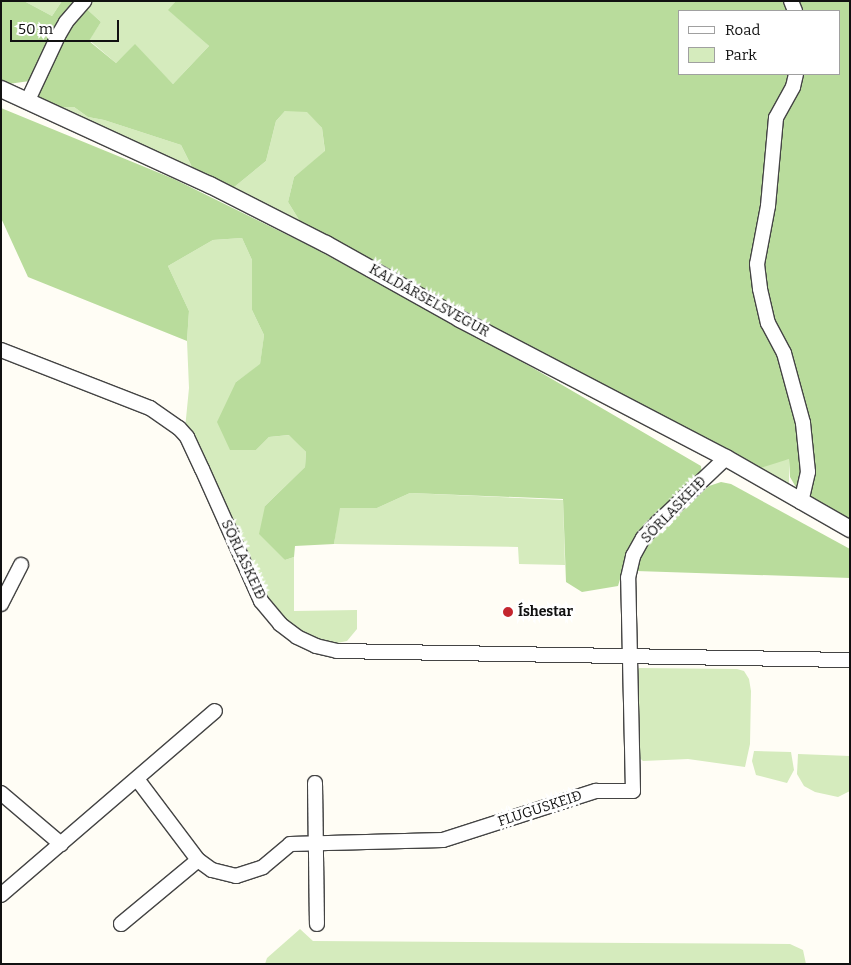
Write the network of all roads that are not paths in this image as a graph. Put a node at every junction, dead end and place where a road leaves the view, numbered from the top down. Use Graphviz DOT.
graph roads {
  1 [pos="84,1"];
  2 [pos="796,75"];
  3 [pos="1,90"];
  4 [pos="28,100"];
  5 [pos="1,350"];
  6 [pos="726,458"];
  7 [pos="801,502"];
  8 [pos="850,528"];
  9 [pos="21,565"];
  10 [pos="1,604"];
  11 [pos="630,657"];
  12 [pos="850,660"];
  13 [pos="215,711"];
  14 [pos="137,779"];
  15 [pos="315,783"];
  16 [pos="1,793"];
  17 [pos="61,844"];
  18 [pos="316,845"];
  19 [pos="198,860"];
  20 [pos="1,896"];
  21 [pos="121,924"];
  22 [pos="317,924"];
  1 -- 4 [label="street"];
  2 -- 7 [label="street"];
  3 -- 4 [label="street, KALDÁRSELSVEGUR"];
  4 -- 6 [label="street, KALDÁRSELSVEGUR"];
  5 -- 11 [label="street, SÖRLASKEIÐ"];
  6 -- 7 [label="street, KALDÁRSELSVEGUR"];
  6 -- 11 [label="street, SÖRLASKEIÐ"];
  7 -- 8 [label="street, KALDÁRSELSVEGUR"];
  9 -- 10 [label="street"];
  11 -- 12 [label="street, SÖRLASKEIÐ"];
  11 -- 18 [label="street, FLUGUSKEIÐ"];
  13 -- 14 [label="street"];
  14 -- 17 [label="street"];
  14 -- 19 [label="street, FLUGUSKEIÐ"];
  15 -- 18 [label="street"];
  16 -- 17 [label="street"];
  17 -- 20 [label="street"];
  18 -- 19 [label="street, FLUGUSKEIÐ"];
  18 -- 22 [label="street"];
  19 -- 21 [label="street"];
}
